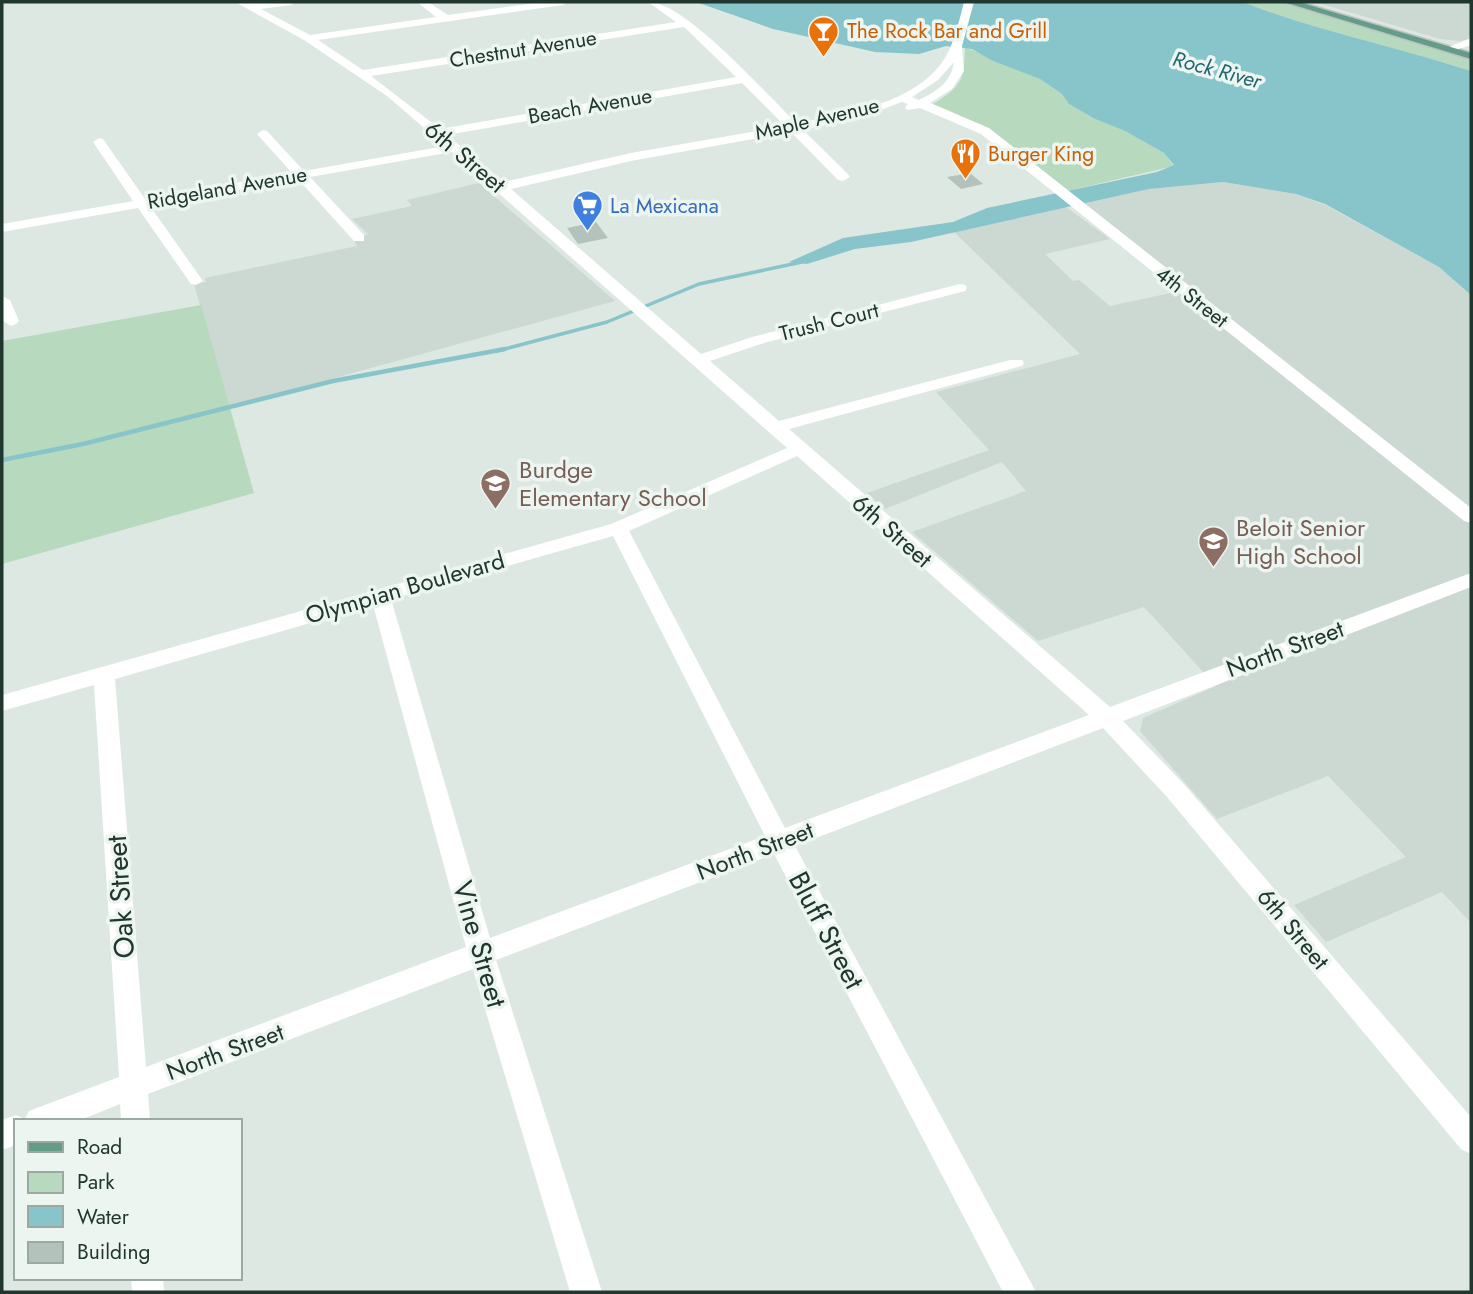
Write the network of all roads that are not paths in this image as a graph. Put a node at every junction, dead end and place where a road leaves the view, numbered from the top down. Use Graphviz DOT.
graph roads {
  1 [pos="291,2"];
  2 [pos="422,2"];
  3 [pos="564,2"];
  4 [pos="653,2"];
  5 [pos="969,2"];
  6 [pos="1289,2"];
  7 [pos="1308,2"];
  8 [pos="245,5"];
  9 [pos="445,19"];
  10 [pos="686,24"];
  11 [pos="308,38"];
  12 [pos="1471,41"];
  13 [pos="958,48"];
  14 [pos="1454,48"];
  15 [pos="1470,53"];
  16 [pos="360,74"];
  17 [pos="744,79"];
  18 [pos="901,98"];
  19 [pos="917,104"];
  20 [pos="797,130"];
  21 [pos="437,133"];
  22 [pos="263,134"];
  23 [pos="99,142"];
  24 [pos="453,148"];
  25 [pos="301,175"];
  26 [pos="843,177"];
  27 [pos="506,192"];
  28 [pos="144,203"];
  29 [pos="2,228"];
  30 [pos="359,238"];
  31 [pos="196,281"];
  32 [pos="960,288"];
  33 [pos="2,300"];
  34 [pos="11,321"];
  35 [pos="698,360"];
  36 [pos="1016,363"];
  37 [pos="774,428"];
  38 [pos="799,449"];
  39 [pos="1471,517"];
  40 [pos="618,528"];
  41 [pos="1471,580"];
  42 [pos="380,595"];
  43 [pos="104,674"];
  44 [pos="2,703"];
  45 [pos="1105,716"];
  46 [pos="780,842"];
  47 [pos="481,953"];
  48 [pos="133,1086"];
  49 [pos="44,1119"];
  50 [pos="136,1119"];
  51 [pos="1471,1139"];
  52 [pos="586,1292"];
  53 [pos="1020,1292"];
  1 -- 8 [label="street"];
  2 -- 9 [label="street"];
  3 -- 9 [label="street"];
  4 -- 10 [label="street"];
  5 -- 13 [label="street"];
  6 -- 14 [label="main road"];
  7 -- 14 [label="main road"];
  8 -- 11 [label="street, 6th Street"];
  9 -- 11 [label="street"];
  10 -- 16 [label="street, Chestnut Avenue"];
  10 -- 17 [label="street"];
  11 -- 16 [label="street, 6th Street"];
  12 -- 14 [label="street"];
  13 -- 18 [label="street, Maple Avenue"];
  13 -- 19 [label="street, Maple Avenue"];
  14 -- 15 [label="main road"];
  16 -- 21 [label="street, 6th Street"];
  17 -- 20 [label="street"];
  17 -- 21 [label="street, Beach Avenue"];
  18 -- 19 [label="street, 4th Street"];
  18 -- 20 [label="street, Maple Avenue"];
  19 -- 20 [label="street, Maple Avenue"];
  19 -- 39 [label="street, 4th Street"];
  20 -- 26 [label="street"];
  20 -- 27 [label="street, Maple Avenue"];
  21 -- 24 [label="street, 6th Street"];
  22 -- 25 [label="street"];
  23 -- 28 [label="street"];
  24 -- 25 [label="street, Ridgeland Avenue"];
  24 -- 27 [label="street, 6th Street"];
  25 -- 28 [label="street, Ridgeland Avenue"];
  25 -- 30 [label="street"];
  27 -- 35 [label="street, 6th Street"];
  28 -- 29 [label="street, Ridgeland Avenue"];
  28 -- 31 [label="street"];
  32 -- 35 [label="street, Trush Court"];
  33 -- 34 [label="street"];
  35 -- 37 [label="street, 6th Street"];
  36 -- 37 [label="street"];
  37 -- 38 [label="street, 6th Street"];
  38 -- 40 [label="street, Olympian Boulevard"];
  38 -- 45 [label="street, 6th Street"];
  40 -- 42 [label="street, Olympian Boulevard"];
  40 -- 46 [label="street, Bluff Street"];
  41 -- 45 [label="street, North Street"];
  42 -- 43 [label="street, Olympian Boulevard"];
  42 -- 47 [label="street, Vine Street"];
  43 -- 44 [label="street, Olympian Boulevard"];
  43 -- 48 [label="street, Oak Street"];
  45 -- 46 [label="street, North Street"];
  45 -- 51 [label="street, 6th Street"];
  46 -- 47 [label="street, North Street"];
  46 -- 53 [label="street, Bluff Street"];
  47 -- 48 [label="street, North Street"];
  47 -- 52 [label="street, Vine Street"];
  48 -- 49 [label="street, North Street"];
  48 -- 50 [label="street, Oak Street"];
}
